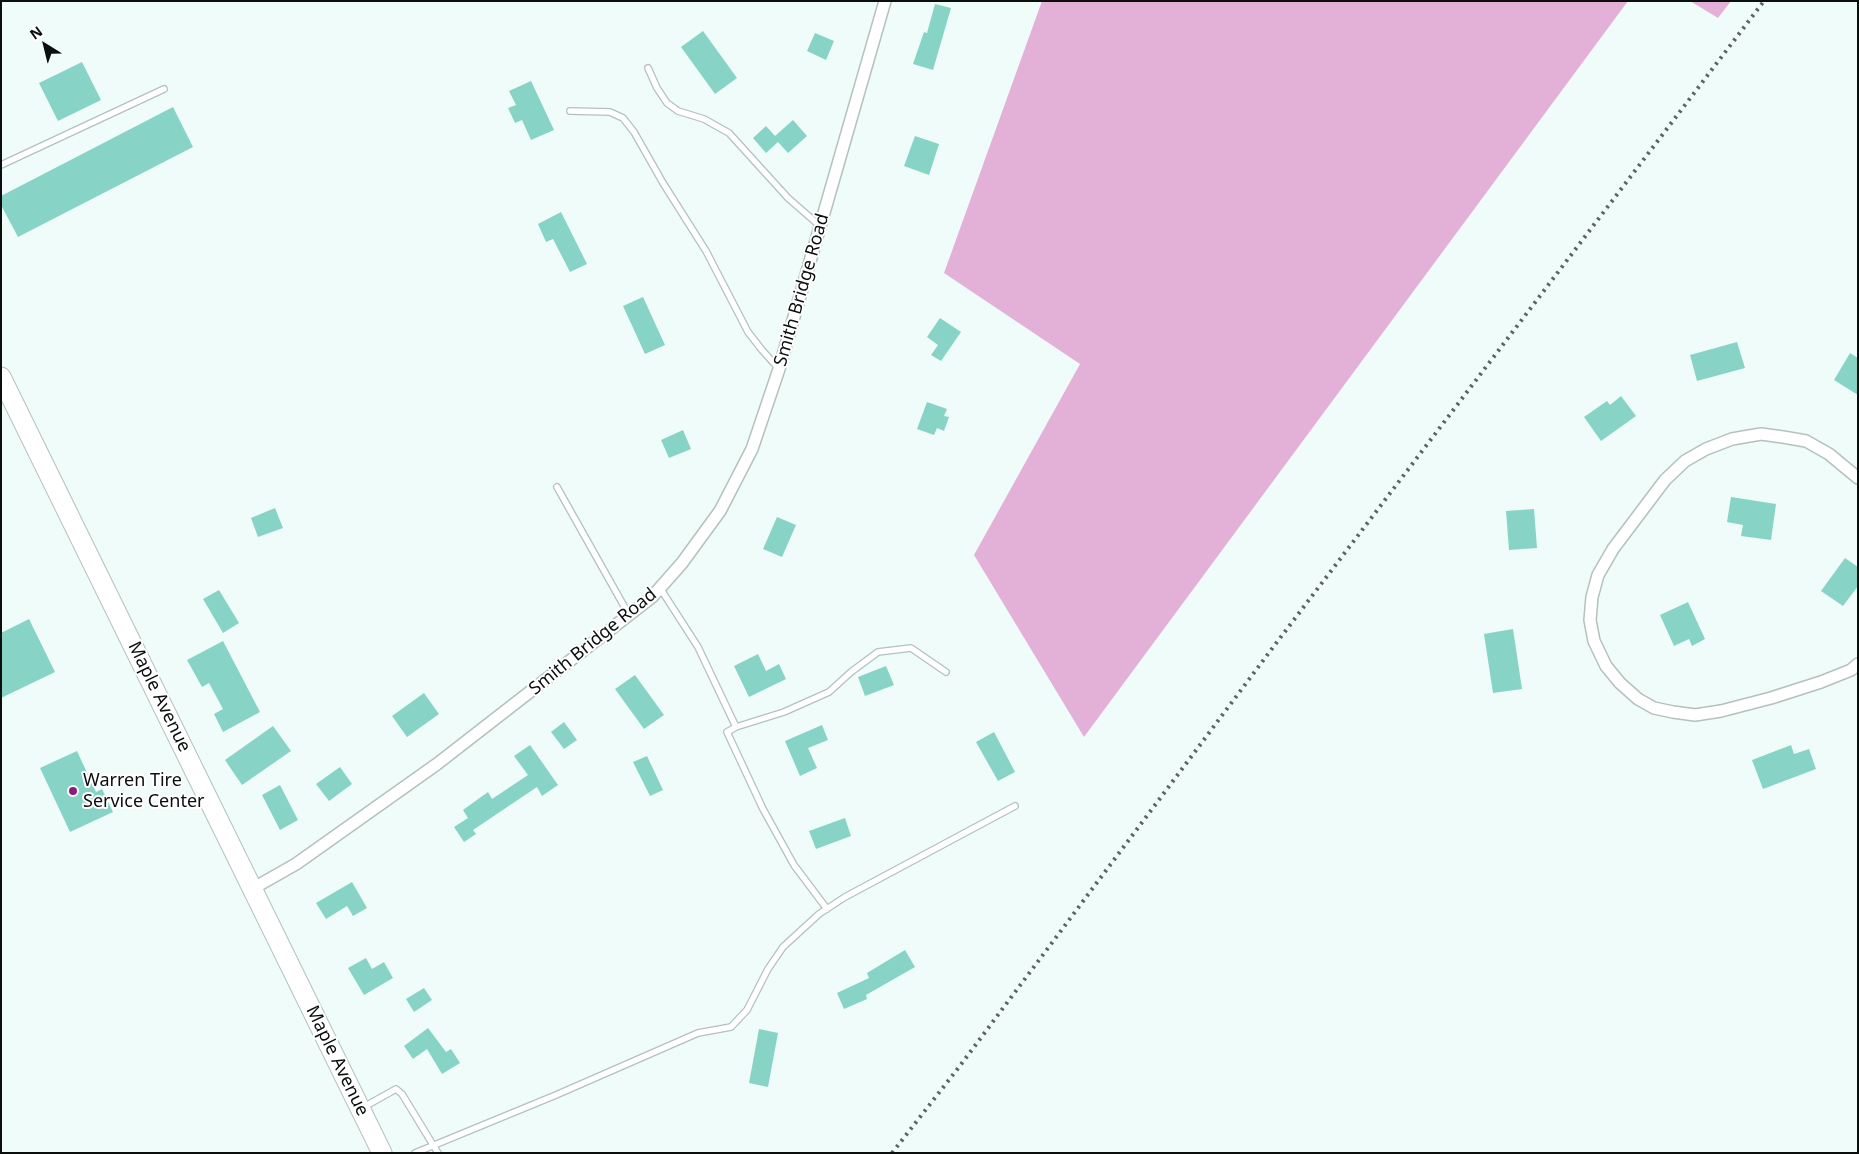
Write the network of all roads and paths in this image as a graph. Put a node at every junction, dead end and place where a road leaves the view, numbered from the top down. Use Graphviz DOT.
graph roads {
  1 [pos="886,1"];
  2 [pos="648,68"];
  3 [pos="164,89"];
  4 [pos="570,111"];
  5 [pos="1,165"];
  6 [pos="820,226"];
  7 [pos="780,369"];
  8 [pos="1,377"];
  9 [pos="1858,478"];
  10 [pos="557,487"];
  11 [pos="660,588"];
  12 [pos="630,615"];
  13 [pos="1858,664"];
  14 [pos="946,672"];
  15 [pos="736,727"];
  16 [pos="1015,806"];
  17 [pos="252,889"];
  18 [pos="827,909"];
  19 [pos="360,1109"];
  20 [pos="433,1145"];
  21 [pos="382,1153"];
  22 [pos="415,1153"];
  23 [pos="438,1153"];
  1 -- 6 [label="street, Smith Bridge Road"];
  2 -- 6 [label="lane"];
  3 -- 5 [label="lane"];
  4 -- 7 [label="lane"];
  6 -- 7 [label="street, Smith Bridge Road"];
  7 -- 11 [label="street, Smith Bridge Road"];
  8 -- 17 [label="main road, Maple Avenue"];
  9 -- 13 [label="street"];
  10 -- 12 [label="lane"];
  11 -- 12 [label="street, Smith Bridge Road"];
  11 -- 15 [label="lane"];
  12 -- 17 [label="street, Smith Bridge Road"];
  14 -- 15 [label="lane"];
  15 -- 18 [label="lane"];
  16 -- 18 [label="lane"];
  17 -- 19 [label="main road, Maple Avenue"];
  18 -- 20 [label="lane"];
  19 -- 20 [label="lane"];
  19 -- 21 [label="main road, Maple Avenue"];
  20 -- 22 [label="lane"];
  20 -- 23 [label="lane"];
}
